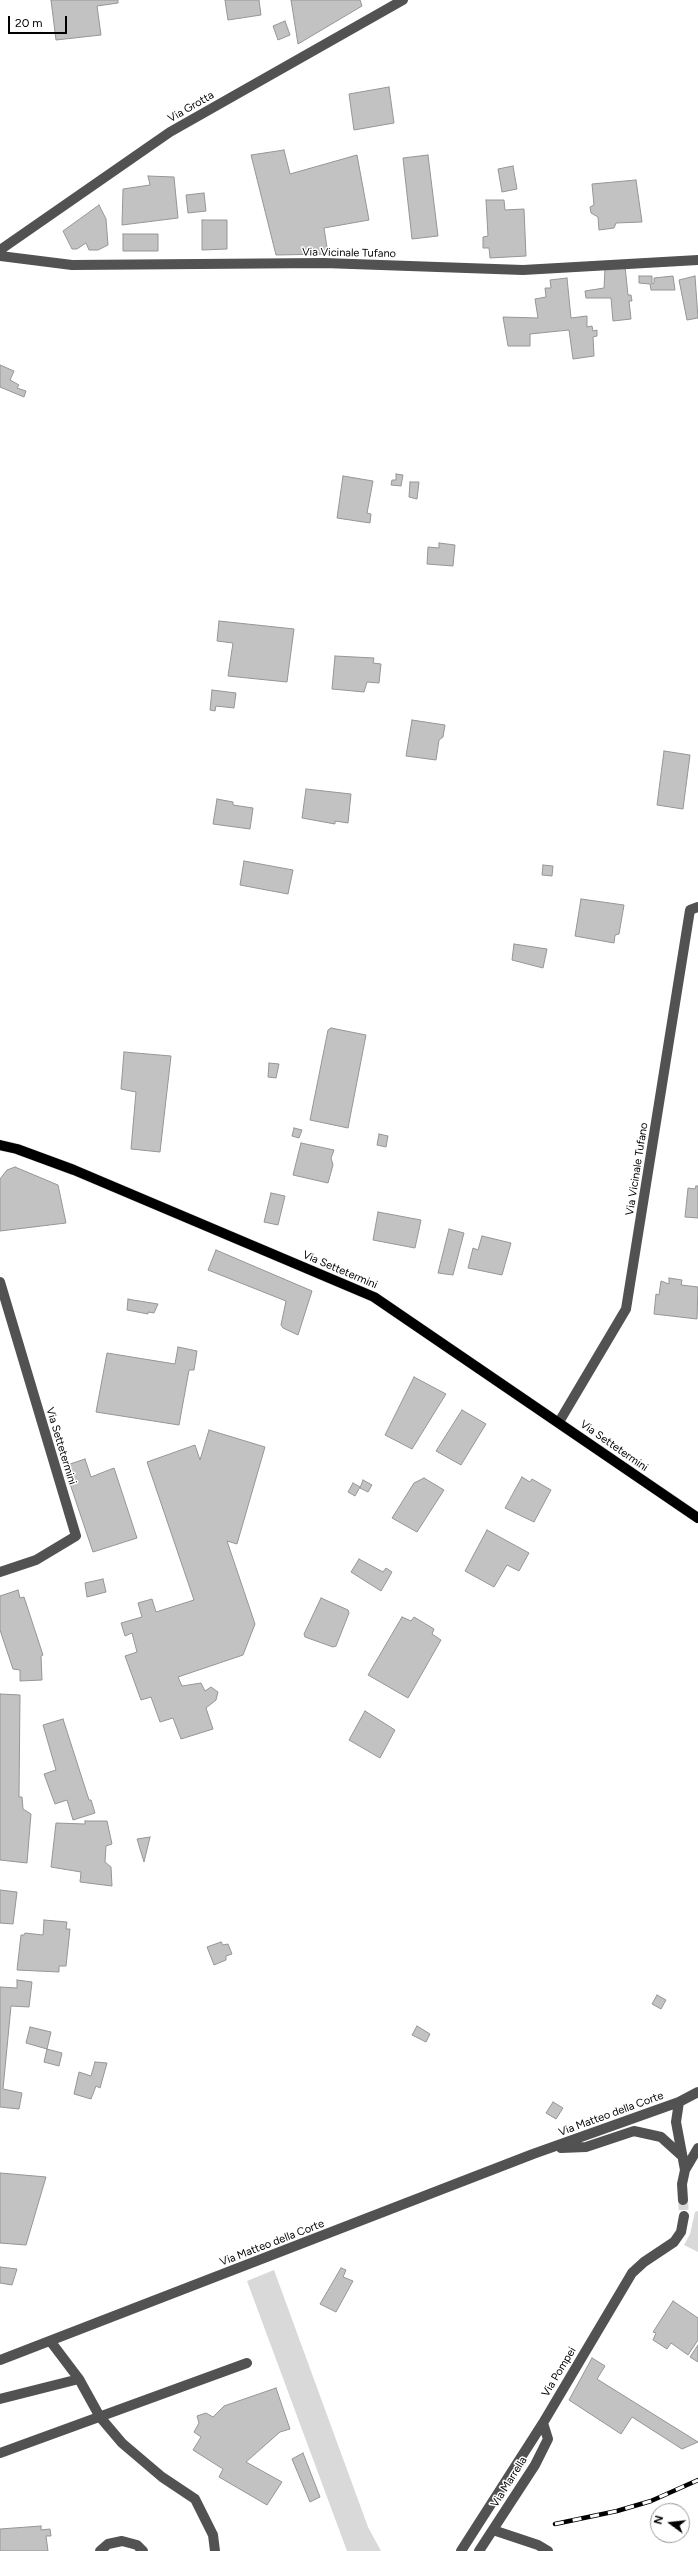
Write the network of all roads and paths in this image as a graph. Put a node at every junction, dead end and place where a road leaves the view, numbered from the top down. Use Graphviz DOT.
graph roads {
  1 [pos="403,0"];
  2 [pos="0,250"];
  3 [pos="0,256"];
  4 [pos="698,260"];
  5 [pos="698,907"];
  6 [pos="0,1145"];
  7 [pos="0,1282"];
  8 [pos="559,1422"];
  9 [pos="698,1518"];
  10 [pos="0,1572"];
  11 [pos="696,2097"];
  12 [pos="679,2102"];
  13 [pos="551,2148"];
  14 [pos="698,2148"];
  15 [pos="682,2156"];
  16 [pos="685,2170"];
  17 [pos="683,2200"];
  18 [pos="684,2216"];
  19 [pos="51,2342"];
  20 [pos="0,2360"];
  21 [pos="247,2363"];
  22 [pos="79,2379"];
  23 [pos="0,2399"];
  24 [pos="100,2417"];
  25 [pos="543,2423"];
  26 [pos="0,2453"];
  27 [pos="493,2530"];
  28 [pos="213,2535"];
  29 [pos="100,2551"];
  30 [pos="143,2551"];
  31 [pos="207,2551"];
  32 [pos="215,2551"];
  33 [pos="461,2551"];
  34 [pos="479,2551"];
  35 [pos="548,2551"];
  1 -- 2 [label="street, Via Grotta"];
  3 -- 4 [label="street, Via Vicinale Tufano"];
  5 -- 8 [label="street, Via Vicinale Tufano"];
  6 -- 8 [label="main road, Via Settetermini"];
  7 -- 10 [label="street, Via Settetermini"];
  8 -- 9 [label="main road, Via Settetermini"];
  11 -- 12 [label="street, Via Matteo della Corte"];
  12 -- 13 [label="street, Via Matteo della Corte"];
  12 -- 15 [label="street, Via Matteo della Corte"];
  13 -- 15 [label="street, Via Matteo della Corte"];
  13 -- 19 [label="street, Via Matteo della Corte"];
  14 -- 16 [label="street"];
  15 -- 16 [label="street, Via Matteo della Corte"];
  16 -- 17 [label="street"];
  18 -- 25 [label="street, Via Pompei"];
  19 -- 20 [label="street, Via Matteo della Corte"];
  19 -- 22 [label="street"];
  21 -- 24 [label="street"];
  22 -- 23 [label="street"];
  22 -- 24 [label="street"];
  24 -- 26 [label="street"];
  24 -- 28 [label="street"];
  25 -- 27 [label="street, Via Marrella"];
  25 -- 33 [label="street, Via Pompei"];
  27 -- 34 [label="street, Via Marrella"];
  27 -- 35 [label="street"];
  28 -- 31 [label="street"];
  28 -- 32 [label="street"];
  29 -- 30 [label="street"];
}
